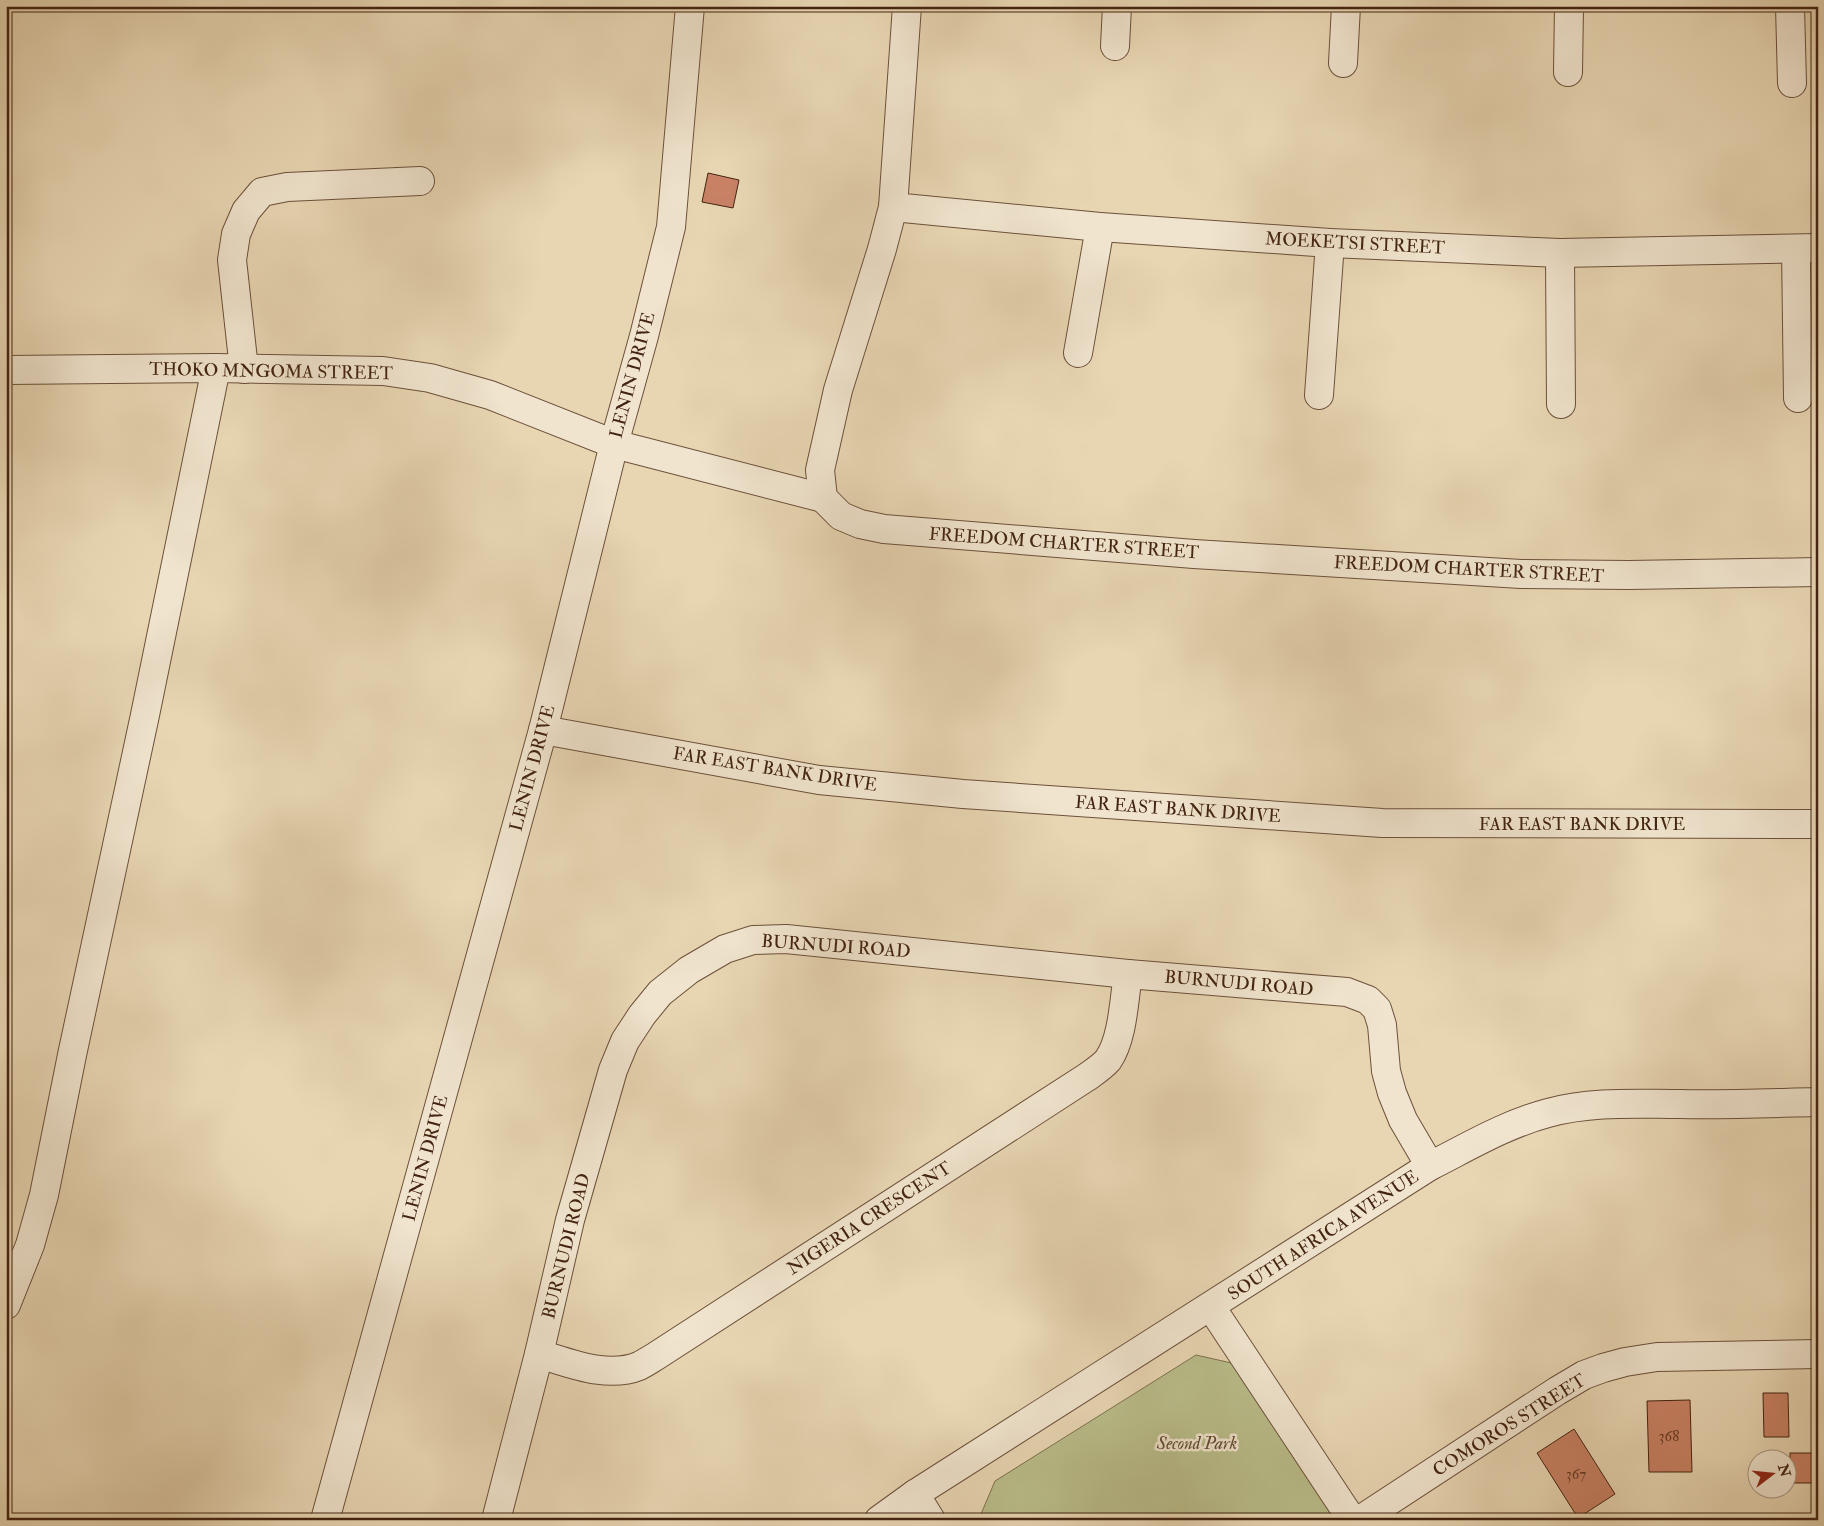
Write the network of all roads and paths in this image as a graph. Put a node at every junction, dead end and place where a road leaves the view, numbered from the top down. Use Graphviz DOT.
graph roads {
  1 [pos="690,6"];
  2 [pos="907,6"];
  3 [pos="1117,6"];
  4 [pos="1346,6"];
  5 [pos="1569,6"];
  6 [pos="1790,6"];
  7 [pos="1115,46"];
  8 [pos="1343,63"];
  9 [pos="1568,72"];
  10 [pos="1792,83"];
  11 [pos="420,181"];
  12 [pos="893,207"];
  13 [pos="1100,226"];
  14 [pos="1330,243"];
  15 [pos="1807,249"];
  16 [pos="1560,253"];
  17 [pos="1078,353"];
  18 [pos="216,368"];
  19 [pos="244,369"];
  20 [pos="6,370"];
  21 [pos="1319,395"];
  22 [pos="1798,398"];
  23 [pos="1561,404"];
  24 [pos="614,444"];
  25 [pos="823,498"];
  26 [pos="1818,572"];
  27 [pos="543,730"];
  28 [pos="1818,824"];
  29 [pos="1128,974"];
  30 [pos="1818,1102"];
  31 [pos="1430,1166"];
  32 [pos="6,1305"];
  33 [pos="1211,1307"];
  34 [pos="539,1354"];
  35 [pos="1818,1354"];
  36 [pos="915,1494"];
  37 [pos="325,1520"];
  38 [pos="496,1520"];
  39 [pos="880,1520"];
  40 [pos="931,1520"];
  41 [pos="1352,1520"];
  42 [pos="1360,1520"];
  1 -- 24 [label="street, LENIN DRIVE"];
  2 -- 12 [label="street"];
  3 -- 7 [label="street"];
  4 -- 8 [label="street"];
  5 -- 9 [label="street"];
  6 -- 10 [label="street"];
  11 -- 19 [label="street"];
  12 -- 13 [label="street, MOEKETSI STREET"];
  12 -- 25 [label="street"];
  13 -- 14 [label="street, MOEKETSI STREET"];
  13 -- 17 [label="street"];
  14 -- 16 [label="street, MOEKETSI STREET"];
  14 -- 21 [label="street"];
  15 -- 16 [label="street, MOEKETSI STREET"];
  15 -- 22 [label="street"];
  16 -- 23 [label="street"];
  18 -- 19 [label="street, THOKO MNGOMA STREET"];
  18 -- 20 [label="street, THOKO MNGOMA STREET"];
  18 -- 32 [label="street"];
  19 -- 24 [label="street, THOKO MNGOMA STREET"];
  24 -- 25 [label="street, THOKO MNGOMA STREET"];
  24 -- 27 [label="street, LENIN DRIVE"];
  25 -- 26 [label="street, FREEDOM CHARTER STREET"];
  27 -- 28 [label="street, FAR EAST BANK DRIVE"];
  27 -- 37 [label="street, LENIN DRIVE"];
  29 -- 31 [label="street, BURNUDI ROAD"];
  29 -- 34 [label="street, NIGERIA CRESCENT"];
  29 -- 34 [label="street, BURNUDI ROAD"];
  30 -- 31 [label="street, SOUTH AFRICA AVENUE"];
  31 -- 33 [label="street, SOUTH AFRICA AVENUE"];
  33 -- 36 [label="street, SOUTH AFRICA AVENUE"];
  33 -- 41 [label="street"];
  34 -- 38 [label="street, BURNUDI ROAD"];
  35 -- 42 [label="street, COMOROS STREET"];
  36 -- 39 [label="street, SOUTH AFRICA AVENUE"];
  36 -- 40 [label="street"];
}
